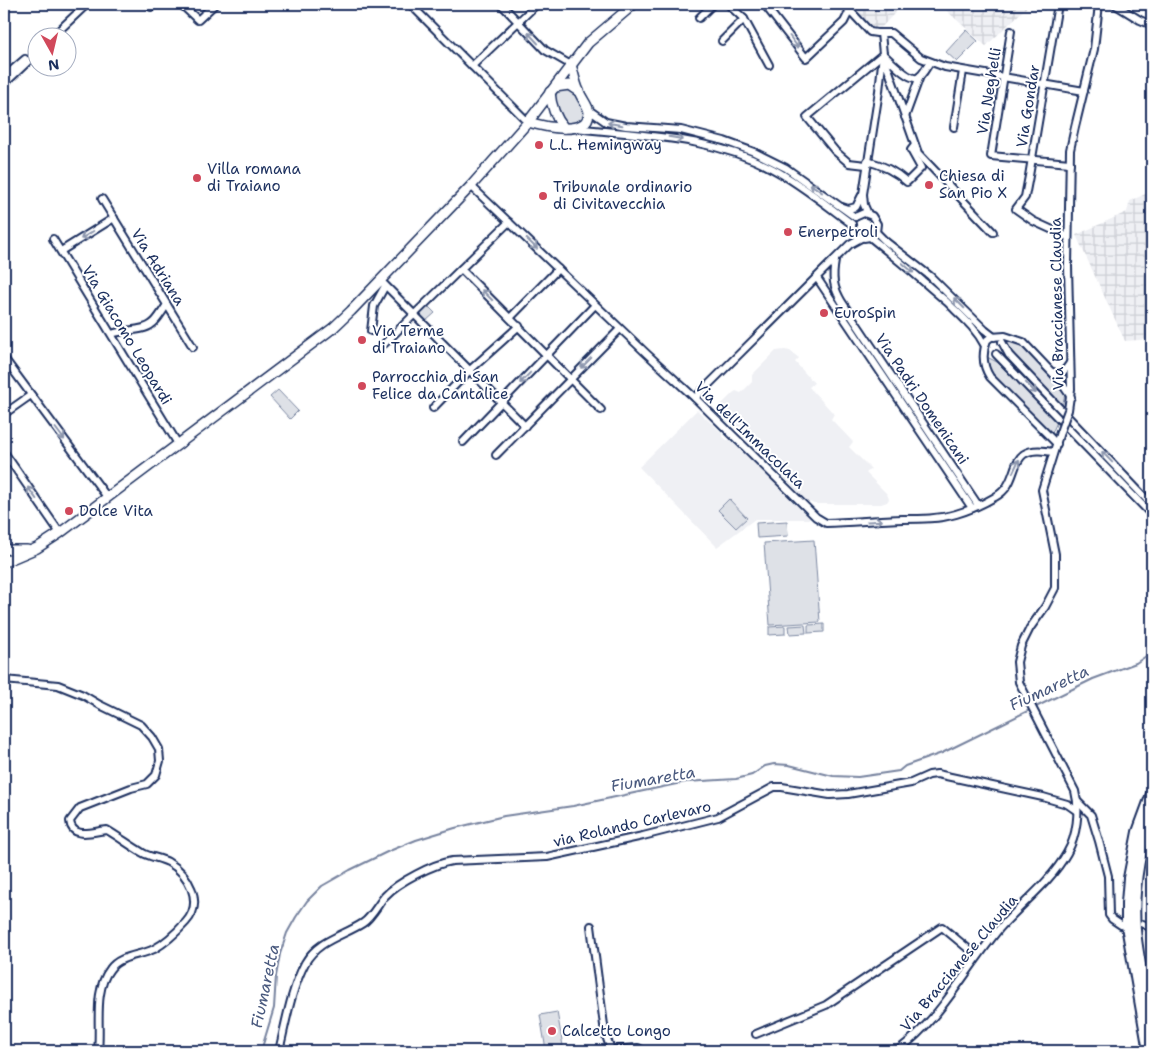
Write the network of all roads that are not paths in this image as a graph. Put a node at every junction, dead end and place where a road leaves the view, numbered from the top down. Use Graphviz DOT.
graph roads {
  1 [pos="87,4"];
  2 [pos="181,4"];
  3 [pos="215,4"];
  4 [pos="410,4"];
  5 [pos="501,4"];
  6 [pos="537,4"];
  7 [pos="632,4"];
  8 [pos="713,4"];
  9 [pos="728,4"];
  10 [pos="764,4"];
  11 [pos="844,4"];
  12 [pos="1058,4"];
  13 [pos="1098,4"];
  14 [pos="1114,4"];
  15 [pos="850,10"];
  16 [pos="699,18"];
  17 [pos="744,19"];
  18 [pos="518,22"];
  19 [pos="1152,24"];
  20 [pos="62,28"];
  21 [pos="1011,31"];
  22 [pos="881,33"];
  23 [pos="722,41"];
  24 [pos="883,54"];
  25 [pos="28,58"];
  26 [pos="28,60"];
  27 [pos="930,62"];
  28 [pos="571,65"];
  29 [pos="769,65"];
  30 [pos="472,66"];
  31 [pos="963,71"];
  32 [pos="920,76"];
  33 [pos="4,77"];
  34 [pos="1004,78"];
  35 [pos="4,84"];
  36 [pos="1045,84"];
  37 [pos="552,89"];
  38 [pos="578,91"];
  39 [pos="1084,91"];
  40 [pos="589,110"];
  41 [pos="905,117"];
  42 [pos="528,122"];
  43 [pos="954,126"];
  44 [pos="564,128"];
  45 [pos="576,128"];
  46 [pos="915,145"];
  47 [pos="1032,160"];
  48 [pos="867,163"];
  49 [pos="1070,163"];
  50 [pos="471,186"];
  51 [pos="863,194"];
  52 [pos="102,199"];
  53 [pos="864,205"];
  54 [pos="838,206"];
  55 [pos="868,214"];
  56 [pos="114,218"];
  57 [pos="856,218"];
  58 [pos="509,222"];
  59 [pos="853,232"];
  60 [pos="993,232"];
  61 [pos="873,234"];
  62 [pos="1068,237"];
  63 [pos="861,238"];
  64 [pos="53,239"];
  65 [pos="850,244"];
  66 [pos="61,252"];
  67 [pos="834,261"];
  68 [pos="461,269"];
  69 [pos="558,269"];
  70 [pos="820,276"];
  71 [pos="832,279"];
  72 [pos="383,283"];
  73 [pos="823,285"];
  74 [pos="167,305"];
  75 [pos="596,305"];
  76 [pos="414,316"];
  77 [pos="510,318"];
  78 [pos="518,326"];
  79 [pos="620,329"];
  80 [pos="371,331"];
  81 [pos="112,334"];
  82 [pos="998,339"];
  83 [pos="384,344"];
  84 [pos="193,347"];
  85 [pos="985,347"];
  86 [pos="996,354"];
  87 [pos="547,355"];
  88 [pos="4,358"];
  89 [pos="1070,363"];
  90 [pos="470,371"];
  91 [pos="1053,372"];
  92 [pos="571,379"];
  93 [pos="31,395"];
  94 [pos="1071,396"];
  95 [pos="695,398"];
  96 [pos="502,402"];
  97 [pos="433,408"];
  98 [pos="601,410"];
  99 [pos="4,414"];
  100 [pos="525,426"];
  101 [pos="463,442"];
  102 [pos="178,444"];
  103 [pos="1056,444"];
  104 [pos="4,452"];
  105 [pos="1053,452"];
  106 [pos="496,455"];
  107 [pos="107,497"];
  108 [pos="1152,505"];
  109 [pos="975,507"];
  110 [pos="1152,515"];
  111 [pos="60,533"];
  112 [pos="6,554"];
  113 [pos="4,680"];
  114 [pos="1152,794"];
  115 [pos="1078,802"];
  116 [pos="1077,812"];
  117 [pos="1152,813"];
  118 [pos="1143,924"];
  119 [pos="1121,925"];
  120 [pos="591,926"];
  121 [pos="1152,928"];
  122 [pos="977,956"];
  123 [pos="1152,1028"];
  124 [pos="756,1034"];
  125 [pos="98,1051"];
  126 [pos="279,1051"];
  127 [pos="644,1051"];
  128 [pos="898,1051"];
  129 [pos="1149,1051"];
  1 -- 20 [label="street"];
  2 -- 3 [label="street"];
  4 -- 30 [label="street"];
  5 -- 18 [label="street"];
  6 -- 18 [label="street"];
  7 -- 28 [label="main road"];
  8 -- 16 [label="street"];
  9 -- 17 [label="street"];
  10 -- 15 [label="street, one-way"];
  11 -- 15 [label="street"];
  12 -- 36 [label="street, Via Gondar"];
  13 -- 39 [label="street, Via Braccianese Claudia"];
  14 -- 19 [label="street"];
  15 -- 22 [label="street"];
  17 -- 23 [label="street"];
  17 -- 29 [label="street"];
  28 -- 18 [label="street, one-way"];
  18 -- 30 [label="street"];
  21 -- 34 [label="street, Via Neghelli"];
  22 -- 24 [label="street"];
  22 -- 27 [label="street"];
  24 -- 32 [label="street"];
  24 -- 41 [label="street"];
  24 -- 48 [label="street"];
  24 -- 48 [label="street"];
  25 -- 33 [label="street"];
  26 -- 35 [label="street"];
  27 -- 31 [label="street"];
  27 -- 32 [label="street"];
  28 -- 37 [label="main road"];
  28 -- 38 [label="main road"];
  30 -- 42 [label="street"];
  31 -- 34 [label="street"];
  31 -- 43 [label="street"];
  32 -- 41 [label="street"];
  34 -- 36 [label="street"];
  34 -- 47 [label="street, Via Neghelli"];
  36 -- 39 [label="street"];
  36 -- 47 [label="street, Via Gondar"];
  37 -- 38 [label="main road"];
  37 -- 42 [label="main road"];
  37 -- 44 [label="main road"];
  38 -- 40 [label="main road"];
  39 -- 49 [label="street, Via Braccianese Claudia"];
  40 -- 45 [label="main road"];
  54 -- 40 [label="street, one-way"];
  41 -- 46 [label="street"];
  42 -- 44 [label="main road"];
  42 -- 50 [label="main road"];
  44 -- 45 [label="main road"];
  45 -- 57 [label="street, one-way"];
  46 -- 48 [label="street"];
  46 -- 60 [label="street"];
  47 -- 49 [label="street"];
  47 -- 62 [label="street, Via Gondar"];
  48 -- 51 [label="street"];
  49 -- 62 [label="street, Via Braccianese Claudia"];
  50 -- 58 [label="street, Via dell'Immacolata"];
  50 -- 72 [label="main road"];
  51 -- 53 [label="street"];
  51 -- 54 [label="street"];
  52 -- 56 [label="street, Via Adriana"];
  53 -- 55 [label="street"];
  53 -- 57 [label="street"];
  54 -- 57 [label="street"];
  55 -- 57 [label="street"];
  55 -- 61 [label="street"];
  56 -- 66 [label="street, one-way"];
  56 -- 74 [label="street, Via Adriana"];
  57 -- 59 [label="street"];
  58 -- 68 [label="street"];
  58 -- 69 [label="street, Via dell'Immacolata, one-way"];
  59 -- 63 [label="street"];
  59 -- 65 [label="street"];
  61 -- 63 [label="street"];
  82 -- 61 [label="street, one-way"];
  61 -- 85 [label="street, one-way"];
  62 -- 89 [label="street, Via Braccianese Claudia"];
  63 -- 65 [label="street"];
  64 -- 66 [label="street, Via Giacomo Leopardi"];
  65 -- 67 [label="street"];
  66 -- 81 [label="street, Via Giacomo Leopardi"];
  67 -- 70 [label="street"];
  67 -- 71 [label="street"];
  68 -- 76 [label="street"];
  77 -- 68 [label="street, one-way"];
  69 -- 75 [label="street, Via dell'Immacolata"];
  69 -- 77 [label="street"];
  70 -- 71 [label="street"];
  70 -- 73 [label="street, Via Padri Domenicani"];
  70 -- 95 [label="street"];
  71 -- 73 [label="street"];
  71 -- 109 [label="street, Via Padri Domenicani"];
  72 -- 76 [label="street"];
  72 -- 80 [label="street"];
  72 -- 102 [label="main road"];
  73 -- 109 [label="street, Via Padri Domenicani"];
  74 -- 81 [label="street"];
  74 -- 84 [label="street, Via Adriana"];
  75 -- 79 [label="street, Via dell'Immacolata"];
  75 -- 87 [label="street"];
  76 -- 83 [label="street"];
  76 -- 90 [label="street"];
  77 -- 78 [label="street"];
  78 -- 87 [label="street"];
  78 -- 90 [label="street"];
  79 -- 92 [label="street, one-way"];
  79 -- 95 [label="street, Via dell'Immacolata"];
  81 -- 102 [label="street, Via Giacomo Leopardi"];
  82 -- 85 [label="street"];
  82 -- 86 [label="street"];
  82 -- 91 [label="street"];
  108 -- 82 [label="street, one-way"];
  85 -- 86 [label="street"];
  85 -- 103 [label="street"];
  86 -- 110 [label="street, one-way"];
  87 -- 92 [label="street"];
  87 -- 96 [label="street, one-way"];
  88 -- 93 [label="street"];
  89 -- 91 [label="street"];
  89 -- 94 [label="street, Via Braccianese Claudia"];
  90 -- 96 [label="street"];
  90 -- 97 [label="street"];
  91 -- 94 [label="street"];
  92 -- 98 [label="street"];
  92 -- 100 [label="street"];
  93 -- 99 [label="street"];
  93 -- 107 [label="street, one-way"];
  94 -- 103 [label="street, Via Braccianese Claudia, bridge"];
  95 -- 109 [label="street, Via dell'Immacolata, one-way"];
  96 -- 100 [label="street"];
  96 -- 101 [label="street"];
  100 -- 106 [label="street"];
  102 -- 107 [label="main road"];
  103 -- 105 [label="street, Via Braccianese Claudia"];
  111 -- 104 [label="street, one-way"];
  109 -- 105 [label="street, Via dell'Immacolata, one-way"];
  105 -- 115 [label="street, Via Braccianese Claudia"];
  107 -- 111 [label="main road"];
  111 -- 112 [label="main road"];
  113 -- 125 [label="street"];
  114 -- 129 [label="highway"];
  115 -- 116 [label="street, Via Braccianese Claudia"];
  115 -- 119 [label="street"];
  116 -- 122 [label="street, Via Braccianese Claudia"];
  116 -- 126 [label="street, via Rolando Carlevaro"];
  117 -- 123 [label="highway"];
  118 -- 121 [label="street"];
  120 -- 127 [label="street"];
  122 -- 124 [label="street"];
  122 -- 128 [label="street, Via Braccianese Claudia"];
}
